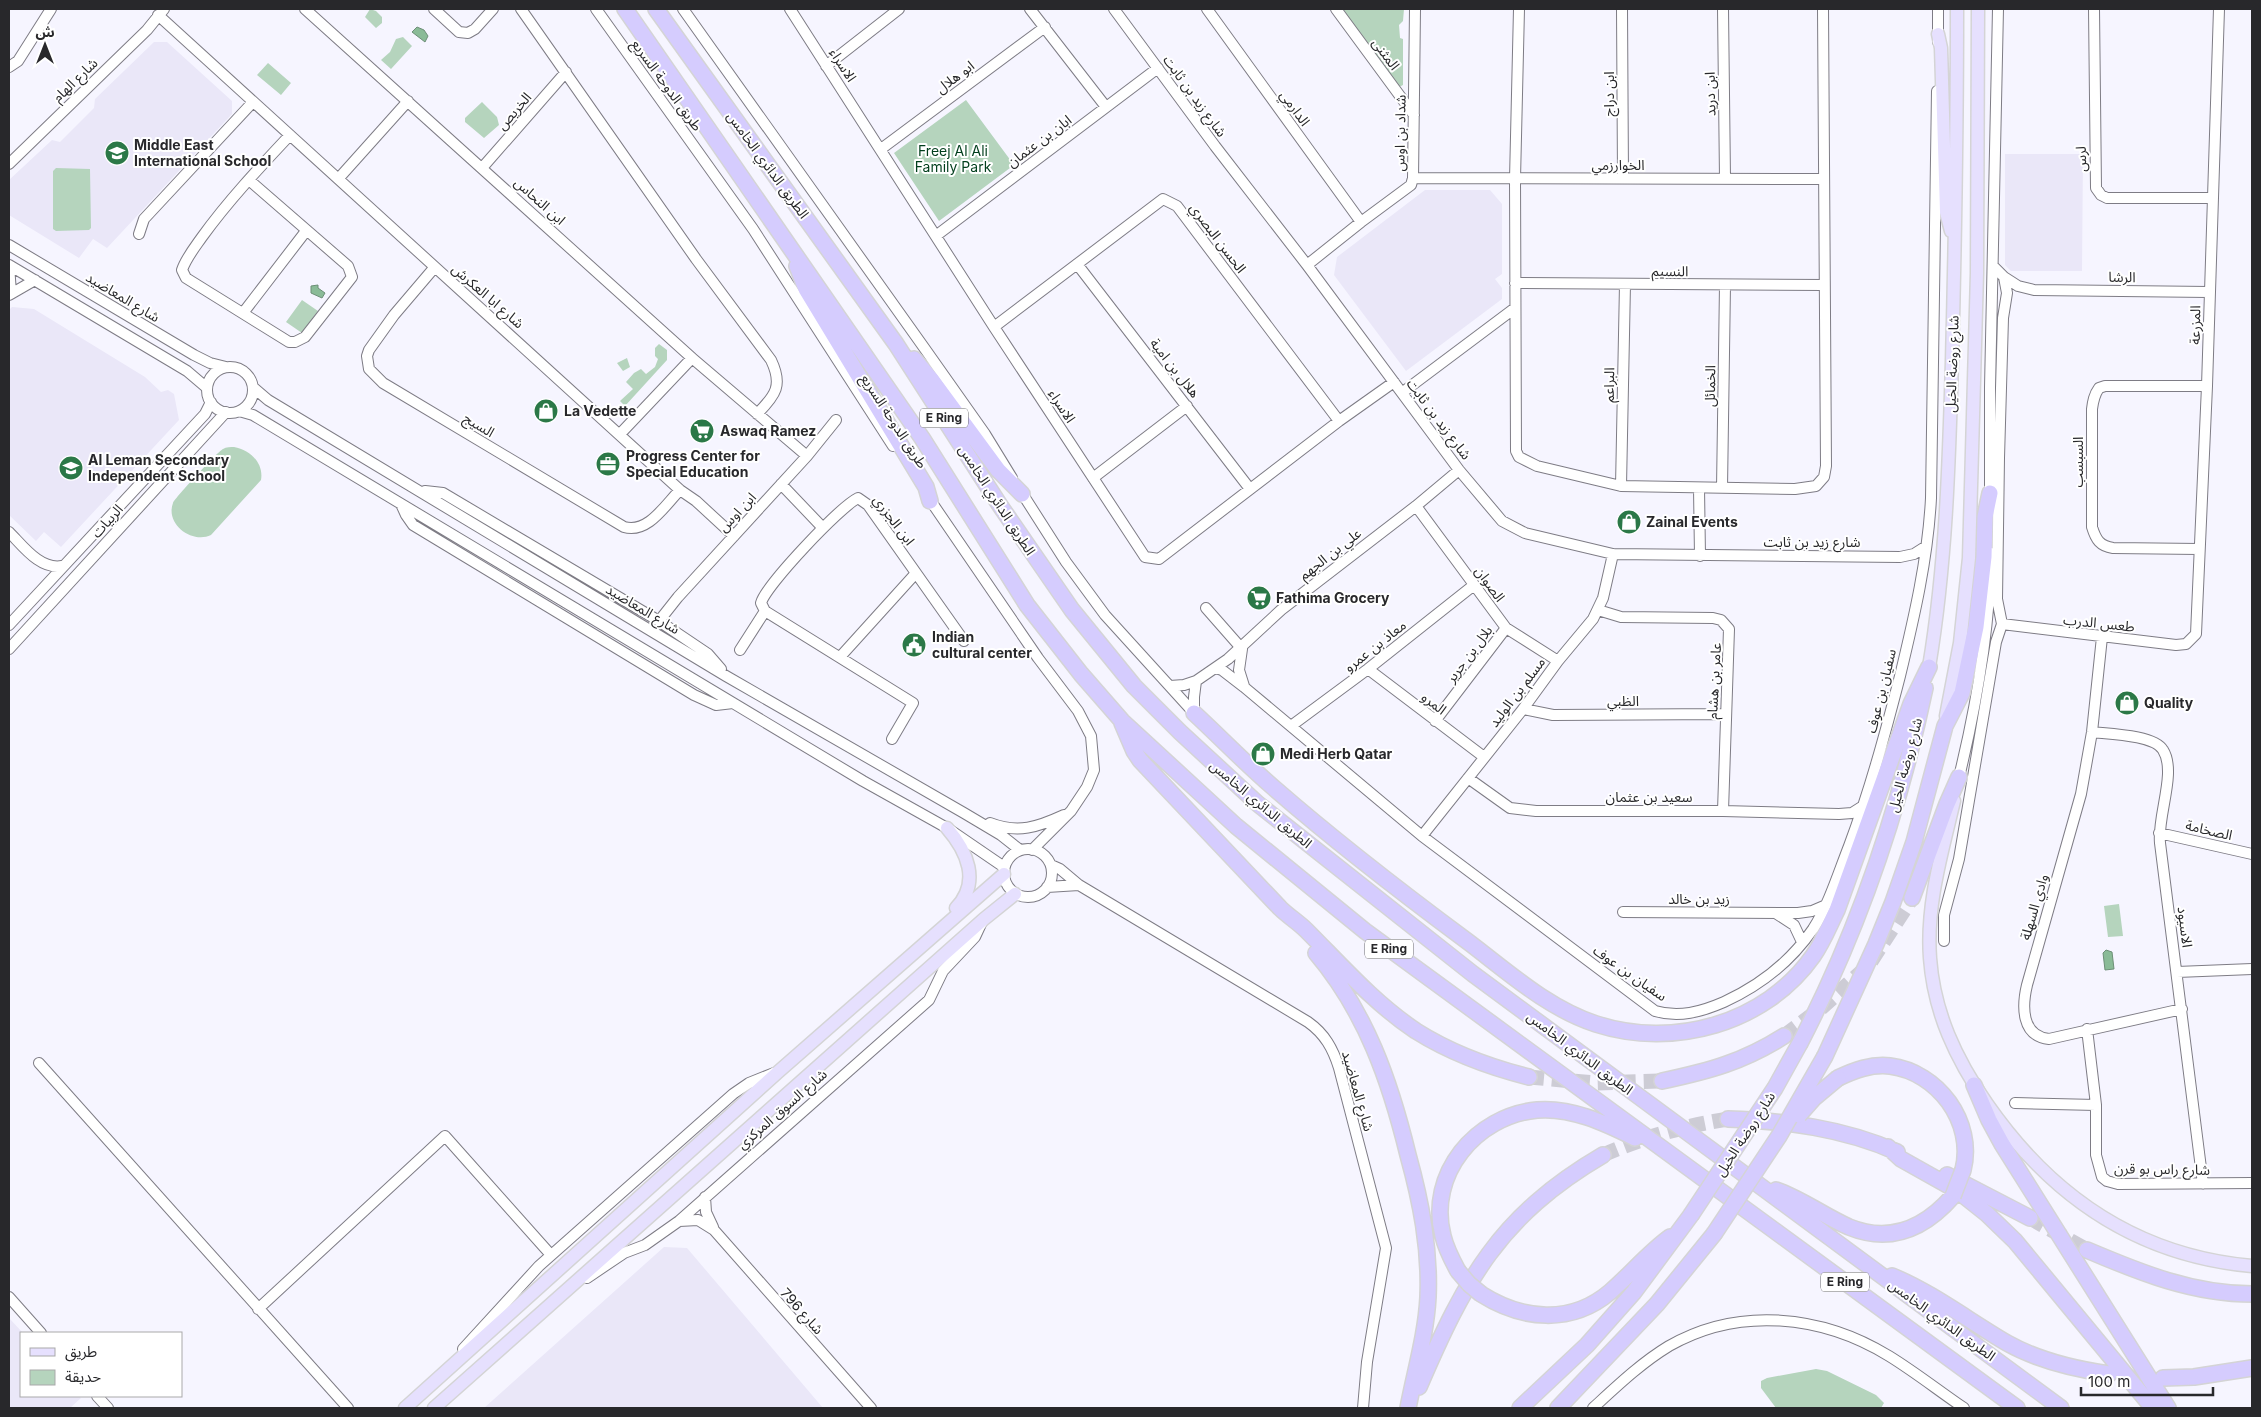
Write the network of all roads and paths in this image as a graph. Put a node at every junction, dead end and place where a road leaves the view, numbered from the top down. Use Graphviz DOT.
graph roads {
  1 [pos="50,9"];
  2 [pos="305,9"];
  3 [pos="434,9"];
  4 [pos="493,9"];
  5 [pos="521,9"];
  6 [pos="596,9"];
  7 [pos="656,9"];
  8 [pos="684,9"];
  9 [pos="790,9"];
  10 [pos="899,9"];
  11 [pos="1030,9"];
  12 [pos="1114,9"];
  13 [pos="1207,9"];
  14 [pos="1336,9"];
  15 [pos="1415,9"];
  16 [pos="1519,9"];
  17 [pos="1622,9"];
  18 [pos="1723,9"];
  19 [pos="1823,9"];
  20 [pos="1938,9"];
  21 [pos="1957,9"];
  22 [pos="1978,9"];
  23 [pos="1998,9"];
  24 [pos="2094,9"];
  25 [pos="2219,9"];
  26 [pos="625,11"];
  27 [pos="161,12"];
  28 [pos="1044,27"];
  29 [pos="1938,34"];
  30 [pos="826,66"];
  31 [pos="9,67"];
  32 [pos="1158,68"];
  33 [pos="566,72"];
  34 [pos="253,102"];
  35 [pos="408,102"];
  36 [pos="1106,107"];
  37 [pos="1414,115"];
  38 [pos="290,136"];
  39 [pos="881,149"];
  40 [pos="10,152"];
  41 [pos="9,164"];
  42 [pos="482,168"];
  43 [pos="339,178"];
  44 [pos="1413,178"];
  45 [pos="1623,178"];
  46 [pos="1515,179"];
  47 [pos="1724,179"];
  48 [pos="1823,179"];
  49 [pos="249,180"];
  50 [pos="2212,198"];
  51 [pos="1361,222"];
  52 [pos="306,230"];
  53 [pos="138,234"];
  54 [pos="937,236"];
  55 [pos="1955,242"];
  56 [pos="9,245"];
  57 [pos="794,252"];
  58 [pos="1077,264"];
  59 [pos="9,265"];
  60 [pos="1307,265"];
  61 [pos="1993,266"];
  62 [pos="434,268"];
  63 [pos="2004,277"];
  64 [pos="35,280"];
  65 [pos="1515,283"];
  66 [pos="1625,284"];
  67 [pos="1824,285"];
  68 [pos="1725,286"];
  69 [pos="2034,290"];
  70 [pos="2210,292"];
  71 [pos="10,294"];
  72 [pos="2006,303"];
  73 [pos="1515,308"];
  74 [pos="243,313"];
  75 [pos="994,327"];
  76 [pos="896,344"];
  77 [pos="692,358"];
  78 [pos="226,367"];
  79 [pos="1394,382"];
  80 [pos="2207,386"];
  81 [pos="207,388"];
  82 [pos="254,388"];
  83 [pos="1403,392"];
  84 [pos="210,402"];
  85 [pos="1187,406"];
  86 [pos="239,411"];
  87 [pos="226,412"];
  88 [pos="757,414"];
  89 [pos="836,420"];
  90 [pos="1339,421"];
  91 [pos="620,434"];
  92 [pos="807,456"];
  93 [pos="1459,470"];
  94 [pos="1093,478"];
  95 [pos="781,484"];
  96 [pos="1621,486"];
  97 [pos="1699,488"];
  98 [pos="1722,488"];
  99 [pos="1250,489"];
  100 [pos="680,490"];
  101 [pos="422,491"];
  102 [pos="1990,492"];
  103 [pos="1022,494"];
  104 [pos="930,501"];
  105 [pos="401,504"];
  106 [pos="1416,506"];
  107 [pos="823,528"];
  108 [pos="9,532"];
  109 [pos="734,536"];
  110 [pos="1925,547"];
  111 [pos="2199,549"];
  112 [pos="1613,554"];
  113 [pos="1700,556"];
  114 [pos="1900,557"];
  115 [pos="40,562"];
  116 [pos="62,566"];
  117 [pos="916,573"];
  118 [pos="1921,575"];
  119 [pos="45,584"];
  120 [pos="1474,585"];
  121 [pos="544,590"];
  122 [pos="525,592"];
  123 [pos="1206,608"];
  124 [pos="1598,610"];
  125 [pos="765,611"];
  126 [pos="659,621"];
  127 [pos="2002,624"];
  128 [pos="9,625"];
  129 [pos="1506,628"];
  130 [pos="2102,637"];
  131 [pos="2192,640"];
  132 [pos="964,641"];
  133 [pos="9,649"];
  134 [pos="1242,649"];
  135 [pos="740,650"];
  136 [pos="840,657"];
  137 [pos="1558,661"];
  138 [pos="1929,667"];
  139 [pos="1216,668"];
  140 [pos="1368,669"];
  141 [pos="726,676"];
  142 [pos="1196,681"];
  143 [pos="1170,686"];
  144 [pos="1244,687"];
  145 [pos="733,702"];
  146 [pos="1523,709"];
  147 [pos="1194,713"];
  148 [pos="1725,714"];
  149 [pos="1435,721"];
  150 [pos="1122,722"];
  151 [pos="1291,726"];
  152 [pos="1945,726"];
  153 [pos="2092,732"];
  154 [pos="892,739"];
  155 [pos="1484,757"];
  156 [pos="1959,777"];
  157 [pos="1468,778"];
  158 [pos="1863,806"];
  159 [pos="1072,811"];
  160 [pos="1723,811"];
  161 [pos="964,813"];
  162 [pos="1839,814"];
  163 [pos="947,828"];
  164 [pos="2159,833"];
  165 [pos="1853,834"];
  166 [pos="1422,836"];
  167 [pos="1020,850"];
  168 [pos="1032,850"];
  169 [pos="2252,854"];
  170 [pos="1050,865"];
  171 [pos="1004,870"];
  172 [pos="1079,884"];
  173 [pos="1048,888"];
  174 [pos="1015,894"];
  175 [pos="1912,898"];
  176 [pos="1826,905"];
  177 [pos="1623,912"];
  178 [pos="1285,913"];
  179 [pos="1774,913"];
  180 [pos="984,919"];
  181 [pos="1944,941"];
  182 [pos="1802,942"];
  183 [pos="919,946"];
  184 [pos="2252,969"];
  185 [pos="2177,972"];
  186 [pos="2182,1009"];
  187 [pos="2088,1029"];
  188 [pos="1784,1036"];
  189 [pos="39,1063"];
  190 [pos="778,1072"];
  191 [pos="1529,1077"];
  192 [pos="1662,1081"];
  193 [pos="1974,1084"];
  194 [pos="2015,1103"];
  195 [pos="2096,1105"];
  196 [pos="1728,1119"];
  197 [pos="1780,1136"];
  198 [pos="1888,1147"];
  199 [pos="1604,1155"];
  200 [pos="1672,1156"];
  201 [pos="2252,1183"];
  202 [pos="1761,1184"];
  203 [pos="2203,1184"];
  204 [pos="705,1197"];
  205 [pos="2030,1218"];
  206 [pos="1687,1221"];
  207 [pos="679,1222"];
  208 [pos="714,1230"];
  209 [pos="2087,1250"];
  210 [pos="551,1255"];
  211 [pos="2252,1266"];
  212 [pos="1871,1268"];
  213 [pos="568,1287"];
  214 [pos="2252,1294"];
  215 [pos="9,1297"];
  216 [pos="258,1309"];
  217 [pos="40,1332"];
  218 [pos="2252,1368"];
  219 [pos="446,1372"];
  220 [pos="2109,1374"];
  221 [pos="2163,1378"];
  222 [pos="98,1397"];
  223 [pos="108,1408"];
  224 [pos="348,1408"];
  225 [pos="405,1408"];
  226 [pos="434,1408"];
  227 [pos="871,1408"];
  228 [pos="1363,1408"];
  229 [pos="1408,1408"];
  230 [pos="1520,1408"];
  231 [pos="1558,1408"];
  232 [pos="1593,1408"];
  233 [pos="1964,1408"];
  234 [pos="2017,1408"];
  235 [pos="2061,1408"];
  236 [pos="2153,1408"];
  237 [pos="2168,1408"];
  1 -- 31 [label="street"];
  2 -- 35 [label="street, ابن النحاس"];
  3 -- 4 [label="street"];
  5 -- 33 [label="street"];
  6 -- 104 [label="street, طريق الدوحة السريع"];
  7 -- 76 [label="highway, الطريق الدائري الخامس / E Ring"];
  8 -- 103 [label="street"];
  9 -- 30 [label="street, الاسراء"];
  10 -- 30 [label="street"];
  11 -- 28 [label="street"];
  12 -- 32 [label="street, شارع زيد بن ثابت"];
  13 -- 51 [label="street, الدارمي"];
  14 -- 37 [label="street, المثنى"];
  15 -- 37 [label="street, شداد بن اوس"];
  16 -- 46 [label="street"];
  17 -- 45 [label="street, ابن دراج"];
  18 -- 47 [label="street, ابن دريد"];
  19 -- 48 [label="street"];
  20 -- 29 [label="street, شارع روضة الخيل"];
  21 -- 55 [label="main road, شارع روضة الخيل"];
  22 -- 152 [label="main road, شارع روضة الخيل"];
  23 -- 61 [label="street"];
  24 -- 50 [label="street, لرس"];
  25 -- 50 [label="street, المزرعة"];
  26 -- 57 [label="highway, الطريق الدائري الخامس / E Ring"];
  27 -- 34 [label="street, شارع ابا العكرش"];
  27 -- 40 [label="street, شارع الهام"];
  27 -- 41 [label="street, شارع الهام"];
  28 -- 36 [label="street"];
  28 -- 39 [label="street, ابو هلال"];
  29 -- 55 [label="main road"];
  29 -- 110 [label="street, شارع روضة الخيل"];
  30 -- 39 [label="street, الاسراء"];
  32 -- 36 [label="street, ابان بن عثمان"];
  32 -- 60 [label="street, شارع زيد بن ثابت"];
  33 -- 42 [label="street, الخريص"];
  33 -- 88 [label="street"];
  34 -- 38 [label="street, شارع ابا العكرش"];
  34 -- 53 [label="street"];
  35 -- 42 [label="street, ابن النحاس"];
  35 -- 43 [label="street"];
  36 -- 54 [label="street, ابان بن عثمان"];
  37 -- 44 [label="street, شداد بن اوس"];
  38 -- 43 [label="street, شارع ابا العكرش"];
  38 -- 49 [label="street"];
  39 -- 54 [label="street, الاسراء"];
  42 -- 77 [label="street, ابن النحاس"];
  43 -- 62 [label="street, شارع ابا العكرش"];
  44 -- 46 [label="street, الخوارزمي"];
  44 -- 51 [label="street, شداد بن اوس"];
  45 -- 46 [label="street, الخوارزمي"];
  45 -- 47 [label="street, الخوارزمي"];
  46 -- 65 [label="street"];
  47 -- 48 [label="street, الخوارزمي"];
  48 -- 67 [label="street"];
  49 -- 52 [label="street"];
  49 -- 74 [label="street"];
  50 -- 70 [label="street, المزرعة"];
  51 -- 60 [label="street, شداد بن اوس"];
  52 -- 74 [label="street"];
  52 -- 74 [label="street"];
  54 -- 75 [label="street, الاسراء"];
  55 -- 138 [label="main road, شارع روضة الخيل"];
  56 -- 78 [label="street, شارع المعاضيد"];
  57 -- 104 [label="highway"];
  57 -- 150 [label="highway, الطريق الدائري الخامس / E Ring"];
  58 -- 75 [label="street, الحسن البصري"];
  58 -- 85 [label="street, هلال بن امية"];
  58 -- 90 [label="street, الحسن البصري"];
  59 -- 64 [label="street"];
  59 -- 71 [label="street"];
  60 -- 79 [label="street, شارع زيد بن ثابت"];
  61 -- 63 [label="street"];
  61 -- 102 [label="street"];
  62 -- 91 [label="street, شارع ابا العكرش"];
  62 -- 100 [label="street, السيج"];
  63 -- 69 [label="street, الرشا"];
  63 -- 72 [label="street"];
  64 -- 71 [label="street"];
  64 -- 81 [label="street"];
  65 -- 66 [label="street, النسيم"];
  65 -- 73 [label="street"];
  66 -- 68 [label="street, النسيم"];
  66 -- 96 [label="street, البراعم"];
  67 -- 68 [label="street, النسيم"];
  67 -- 98 [label="street"];
  68 -- 98 [label="street, الخمائل"];
  69 -- 70 [label="street, الرشا"];
  69 -- 72 [label="street, الرشا"];
  70 -- 80 [label="street, المزرعة"];
  72 -- 127 [label="street"];
  73 -- 83 [label="street"];
  73 -- 96 [label="street"];
  75 -- 94 [label="street, الاسراء"];
  76 -- 103 [label="highway"];
  76 -- 202 [label="highway, الطريق الدائري الخامس / E Ring"];
  77 -- 88 [label="street, ابن النحاس"];
  77 -- 91 [label="street"];
  78 -- 81 [label="street"];
  78 -- 82 [label="street"];
  79 -- 83 [label="street, شارع زيد بن ثابت"];
  79 -- 90 [label="street, الاسراء"];
  80 -- 111 [label="street, المزرعة"];
  80 -- 111 [label="street, السبسب"];
  81 -- 84 [label="street"];
  82 -- 86 [label="street"];
  82 -- 101 [label="street, شارع المعاضيد"];
  83 -- 93 [label="street, شارع زيد بن ثابت"];
  84 -- 87 [label="street"];
  84 -- 116 [label="street, الربيات"];
  85 -- 94 [label="street"];
  85 -- 99 [label="street, هلال بن امية"];
  86 -- 87 [label="street"];
  86 -- 105 [label="street"];
  87 -- 133 [label="street, الربيات"];
  88 -- 92 [label="street, ابن النحاس"];
  89 -- 92 [label="street, ابن اوس"];
  90 -- 99 [label="street, الاسراء"];
  91 -- 100 [label="street, شارع ابا العكرش"];
  92 -- 95 [label="street, ابن اوس"];
  93 -- 106 [label="street, علي بن الجهم"];
  93 -- 112 [label="street, شارع زيد بن ثابت"];
  94 -- 99 [label="street, الاسراء"];
  95 -- 107 [label="street"];
  95 -- 109 [label="street, ابن اوس"];
  96 -- 97 [label="street"];
  97 -- 98 [label="street"];
  97 -- 113 [label="street"];
  100 -- 109 [label="street, شارع ابا العكرش"];
  101 -- 126 [label="street"];
  101 -- 141 [label="street, شارع المعاضيد"];
  102 -- 152 [label="highway"];
  102 -- 156 [label="street"];
  103 -- 143 [label="street"];
  104 -- 159 [label="street, طريق الدوحة السريع"];
  105 -- 121 [label="street"];
  105 -- 122 [label="street"];
  106 -- 120 [label="street, الصوان"];
  106 -- 134 [label="street, علي بن الجهم"];
  107 -- 117 [label="street, ابن الجزري"];
  107 -- 125 [label="street, ابن الجزري"];
  108 -- 115 [label="street"];
  109 -- 126 [label="street, ابن اوس"];
  110 -- 114 [label="street, شارع زيد بن ثابت"];
  110 -- 118 [label="street, سفيان بن عوف"];
  111 -- 131 [label="street, المزرعة"];
  112 -- 113 [label="street, شارع زيد بن ثابت"];
  112 -- 124 [label="street, مسلم بن الوليد"];
  113 -- 114 [label="street, شارع زيد بن ثابت"];
  114 -- 118 [label="street"];
  115 -- 116 [label="street"];
  115 -- 119 [label="street"];
  116 -- 119 [label="street, الربيات"];
  117 -- 132 [label="street, ابن الجزري"];
  117 -- 136 [label="street"];
  118 -- 158 [label="street, سفيان بن عوف"];
  119 -- 128 [label="street, الربيات"];
  120 -- 129 [label="street, الصوان"];
  120 -- 140 [label="street, معاذ بن عمرو"];
  121 -- 122 [label="street"];
  121 -- 145 [label="street"];
  122 -- 145 [label="street"];
  123 -- 134 [label="street"];
  124 -- 137 [label="street, مسلم بن الوليد"];
  124 -- 148 [label="street, عامر بن هشام"];
  125 -- 135 [label="street, ابن الجزري"];
  125 -- 136 [label="street"];
  126 -- 141 [label="street"];
  127 -- 130 [label="street, طعس الدرب"];
  127 -- 181 [label="street"];
  129 -- 137 [label="street, الصوان"];
  129 -- 149 [label="street, بلال بن جرير"];
  130 -- 131 [label="street, طعس الدرب"];
  130 -- 153 [label="street, وادي السهلة"];
  134 -- 139 [label="street, علي بن الجهم"];
  134 -- 144 [label="street"];
  136 -- 154 [label="street"];
  137 -- 146 [label="street, مسلم بن الوليد"];
  138 -- 147 [label="highway"];
  138 -- 206 [label="highway, شارع روضة الخيل, bridge"];
  139 -- 142 [label="street, علي بن الجهم"];
  139 -- 144 [label="street, سفيان بن عوف"];
  140 -- 149 [label="street, المرو"];
  140 -- 151 [label="street, معاذ بن عمرو"];
  141 -- 161 [label="street, شارع المعاضيد"];
  142 -- 143 [label="street, علي بن الجهم"];
  142 -- 147 [label="street"];
  143 -- 147 [label="street"];
  144 -- 151 [label="street, سفيان بن عوف"];
  145 -- 163 [label="street"];
  146 -- 148 [label="street, الظبي"];
  146 -- 155 [label="street, مسلم بن الوليد"];
  148 -- 160 [label="street, عامر بن هشام"];
  149 -- 155 [label="street, المرو"];
  150 -- 178 [label="highway"];
  150 -- 200 [label="highway, الطريق الدائري الخامس / E Ring"];
  151 -- 166 [label="street, سفيان بن عوف"];
  152 -- 197 [label="highway, شارع روضة الخيل, bridge"];
  153 -- 164 [label="street, الاسيود"];
  153 -- 187 [label="street, وادي السهلة"];
  155 -- 157 [label="street, مسلم بن الوليد"];
  156 -- 175 [label="highway"];
  156 -- 193 [label="main road"];
  157 -- 160 [label="street, سعيد بن عثمان"];
  157 -- 166 [label="street, مسلم بن الوليد"];
  158 -- 162 [label="street, سعيد بن عثمان"];
  158 -- 165 [label="street, سفيان بن عوف"];
  159 -- 161 [label="street"];
  159 -- 168 [label="street, طريق الدوحة السريع"];
  160 -- 162 [label="street, سعيد بن عثمان"];
  161 -- 167 [label="street, شارع المعاضيد"];
  162 -- 165 [label="street"];
  163 -- 171 [label="street"];
  163 -- 183 [label="main road"];
  164 -- 169 [label="street, الصخامة"];
  164 -- 185 [label="street, الاسيود"];
  165 -- 176 [label="street, سفيان بن عوف"];
  166 -- 182 [label="street, سفيان بن عوف"];
  167 -- 168 [label="street"];
  167 -- 171 [label="street"];
  168 -- 170 [label="street"];
  170 -- 172 [label="street, شارع المعاضيد"];
  170 -- 173 [label="street"];
  171 -- 174 [label="street"];
  171 -- 183 [label="main road, شارع السوق المركزي"];
  172 -- 173 [label="street"];
  172 -- 228 [label="street, شارع المعاضيد"];
  173 -- 174 [label="street"];
  174 -- 180 [label="main road, شارع السوق المركزي"];
  176 -- 179 [label="street, زيد بن خالد"];
  176 -- 182 [label="street, سفيان بن عوف"];
  177 -- 179 [label="street, زيد بن خالد"];
  178 -- 191 [label="highway"];
  178 -- 229 [label="highway"];
  179 -- 182 [label="street"];
  180 -- 204 [label="street, شارع السوق المركزي"];
  180 -- 213 [label="main road, شارع السوق المركزي"];
  183 -- 190 [label="main road, شارع السوق المركزي"];
  184 -- 185 [label="street"];
  185 -- 186 [label="street, الاسيود"];
  186 -- 187 [label="street, وادي السهلة"];
  186 -- 203 [label="street, الاسيود"];
  187 -- 195 [label="street, شارع راس بو قرن"];
  188 -- 192 [label="highway"];
  189 -- 216 [label="street"];
  190 -- 210 [label="street, شارع السوق المركزي"];
  190 -- 219 [label="main road, شارع السوق المركزي"];
  193 -- 211 [label="main road"];
  193 -- 237 [label="highway"];
  194 -- 195 [label="street"];
  195 -- 203 [label="street, شارع راس بو قرن"];
  196 -- 198 [label="highway"];
  197 -- 202 [label="highway, bridge"];
  197 -- 231 [label="highway, شارع روضة الخيل, bridge"];
  198 -- 205 [label="highway"];
  198 -- 236 [label="highway"];
  199 -- 229 [label="highway"];
  200 -- 206 [label="highway, bridge"];
  200 -- 234 [label="highway, الطريق الدائري الخامس / E Ring"];
  201 -- 203 [label="street, شارع راس بو قرن"];
  202 -- 212 [label="highway, الطريق الدائري الخامس / E Ring"];
  204 -- 207 [label="street, شارع السوق المركزي"];
  204 -- 208 [label="street, شارع 796"];
  206 -- 230 [label="highway, شارع روضة الخيل"];
  207 -- 208 [label="street, شارع 796"];
  207 -- 213 [label="street, شارع السوق المركزي"];
  208 -- 227 [label="street, شارع 796"];
  209 -- 214 [label="highway"];
  210 -- 216 [label="street"];
  210 -- 219 [label="street, شارع السوق المركزي"];
  212 -- 220 [label="highway"];
  212 -- 235 [label="highway, الطريق الدائري الخامس"];
  213 -- 226 [label="main road, شارع السوق المركزي"];
  215 -- 217 [label="street"];
  216 -- 224 [label="street"];
  218 -- 221 [label="highway"];
  219 -- 225 [label="main road, شارع السوق المركزي"];
  222 -- 223 [label="street"];
  232 -- 233 [label="street"];
}
